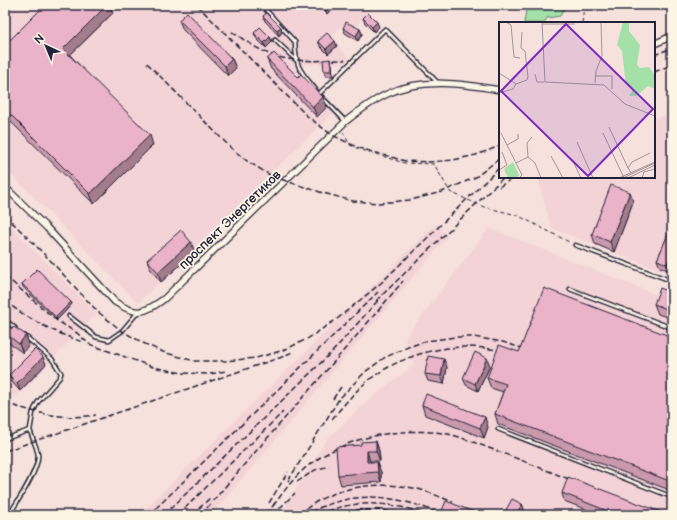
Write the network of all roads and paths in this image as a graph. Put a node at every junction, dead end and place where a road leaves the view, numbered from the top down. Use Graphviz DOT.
graph roads {
  1 [pos="266,5"];
  2 [pos="584,5"];
  3 [pos="582,22"];
  4 [pos="672,36"];
  5 [pos="275,40"];
  6 [pos="655,44"];
  7 [pos="296,60"];
  8 [pos="437,82"];
  9 [pos="499,90"];
  10 [pos="319,94"];
  11 [pos="346,121"];
  12 [pos="340,126"];
  13 [pos="5,187"];
  14 [pos="575,245"];
  15 [pos="672,281"];
  16 [pos="570,289"];
  17 [pos="138,312"];
  18 [pos="69,316"];
  19 [pos="5,320"];
  20 [pos="672,328"];
  21 [pos="19,331"];
  22 [pos="25,336"];
  23 [pos="498,429"];
  24 [pos="30,430"];
  25 [pos="5,439"];
  26 [pos="672,497"];
  27 [pos="9,515"];
  1 -- 7 [label="lane"];
  2 -- 3 [label="path"];
  4 -- 6 [label="street"];
  5 -- 7 [label="lane"];
  7 -- 10 [label="lane"];
  8 -- 9 [label="street, проспект Энергетиков"];
  8 -- 10 [label="lane"];
  8 -- 11 [label="street, проспект Энергетиков"];
  10 -- 11 [label="lane"];
  11 -- 12 [label="street, проспект Энергетиков"];
  12 -- 14 [label="path"];
  12 -- 17 [label="street, проспект Энергетиков"];
  13 -- 17 [label="street"];
  14 -- 15 [label="lane"];
  16 -- 20 [label="lane"];
  17 -- 18 [label="lane"];
  19 -- 21 [label="lane"];
  22 -- 24 [label="lane"];
  23 -- 26 [label="lane"];
  24 -- 25 [label="lane"];
  24 -- 27 [label="lane"];
}
